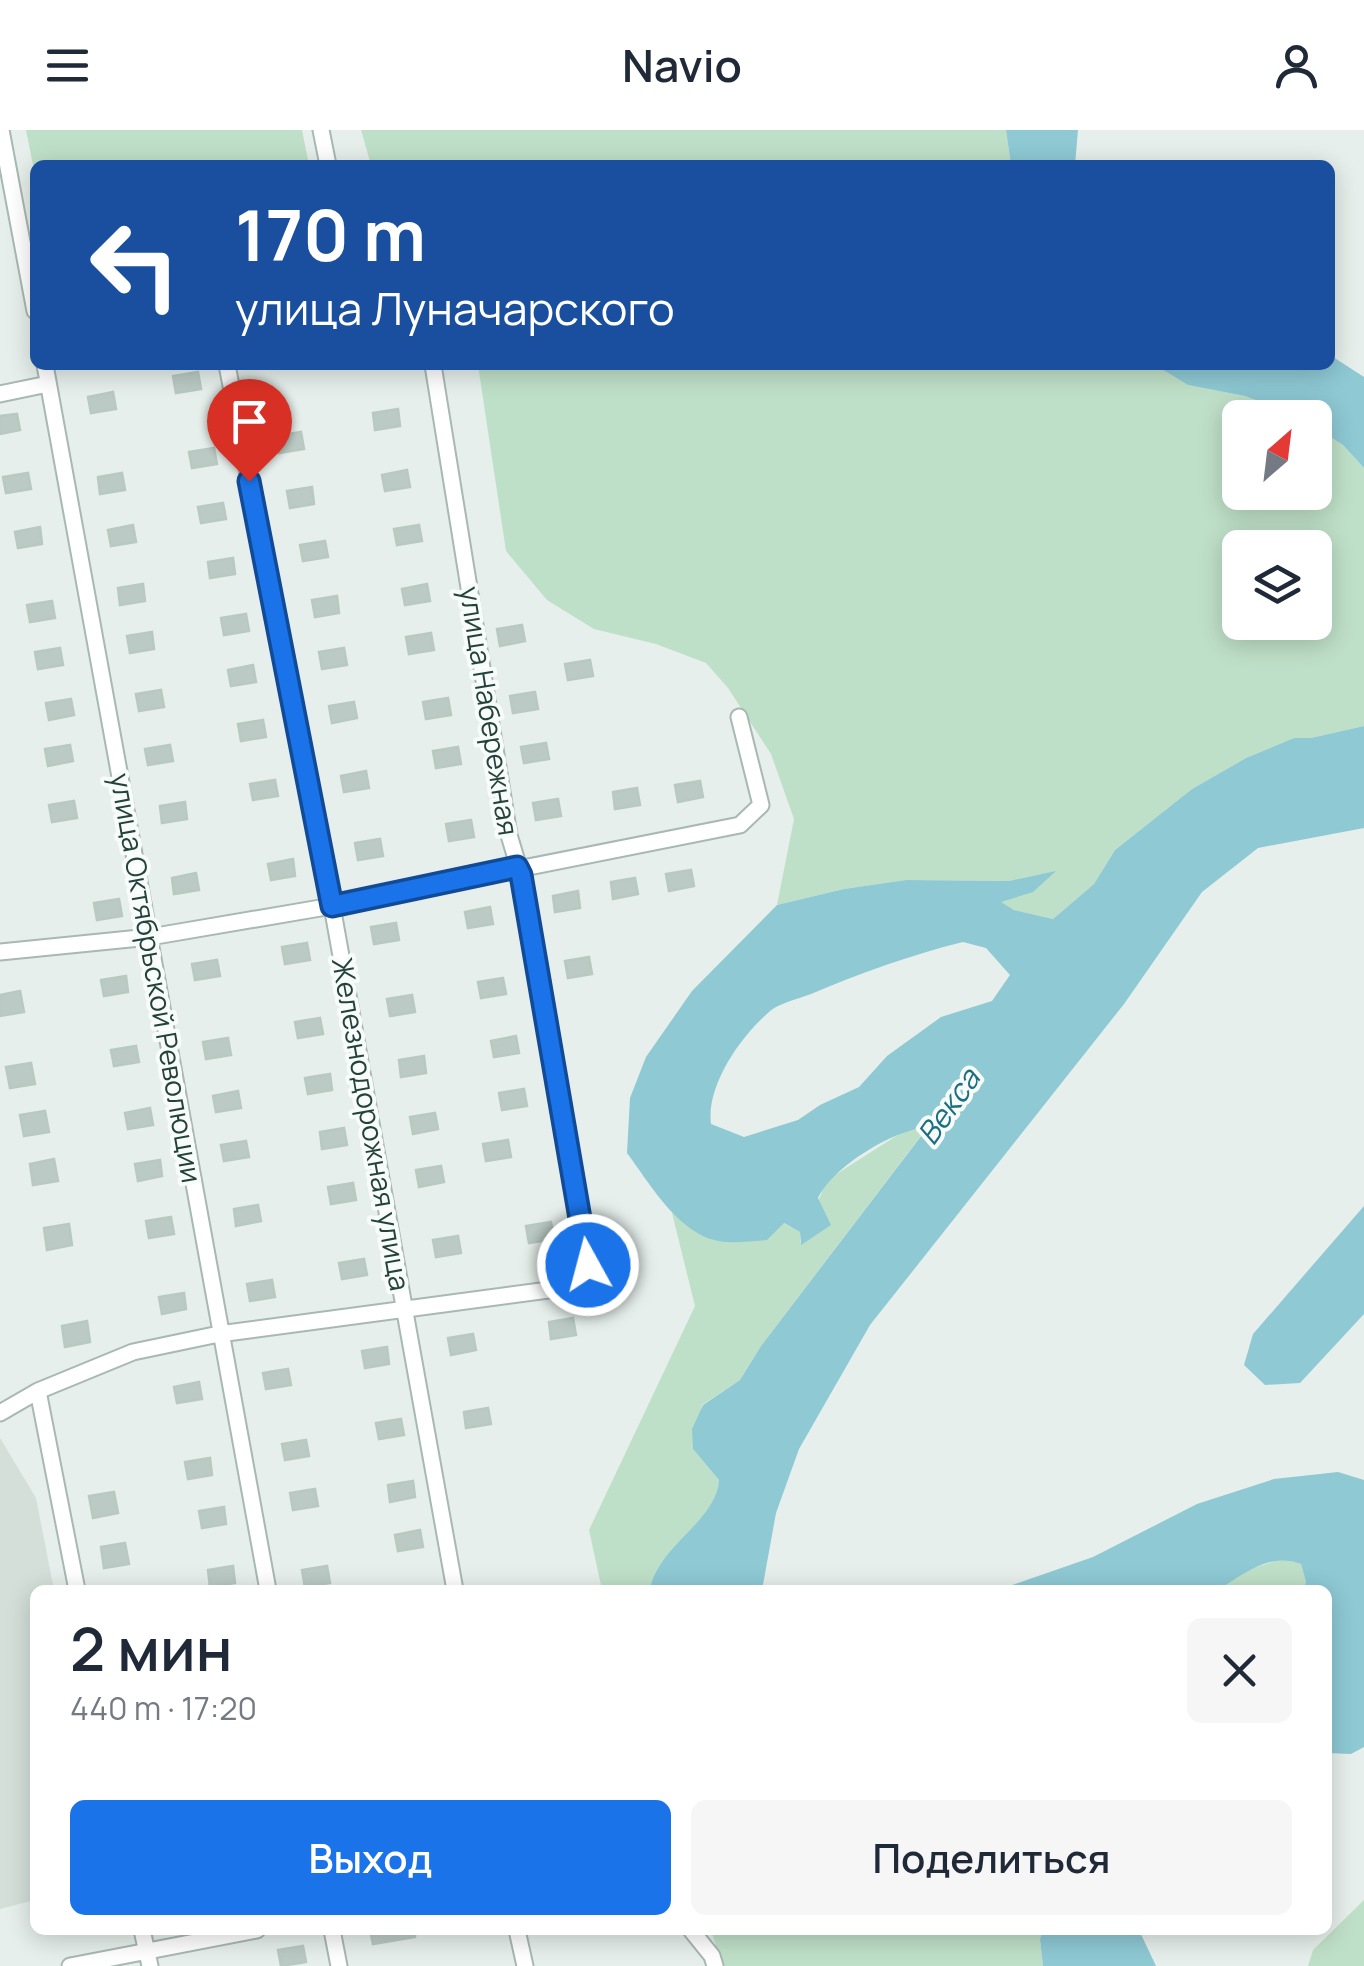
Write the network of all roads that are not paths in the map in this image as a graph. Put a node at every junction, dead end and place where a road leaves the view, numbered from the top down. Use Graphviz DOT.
graph roads {
  1 [pos="2,130"];
  2 [pos="321,130"];
  3 [pos="327,160"];
  4 [pos="30,283"];
  5 [pos="46,370"];
  6 [pos="227,370"];
  7 [pos="433,370"];
  8 [pos="48,384"];
  9 [pos="0,394"];
  10 [pos="739,718"];
  11 [pos="517,867"];
  12 [pos="332,906"];
  13 [pos="150,937"];
  14 [pos="0,952"];
  15 [pos="405,1309"];
  16 [pos="220,1334"];
  17 [pos="38,1391"];
  18 [pos="0,1412"];
  19 [pos="76,1585"];
  20 [pos="267,1585"];
  21 [pos="454,1585"];
  22 [pos="237,1935"];
  23 [pos="333,1935"];
  24 [pos="519,1935"];
  25 [pos="695,1935"];
  26 [pos="148,1958"];
  27 [pos="70,1966"];
  28 [pos="339,1966"];
  29 [pos="525,1966"];
  30 [pos="714,1966"];
  1 -- 4 [label="street"];
  2 -- 3 [label="street"];
  5 -- 8 [label="street, улица Октябрьской Революции"];
  6 -- 12 [label="street, Железнодорожная улица"];
  7 -- 11 [label="street, улица Набережная"];
  8 -- 9 [label="street"];
  8 -- 13 [label="street, улица Октябрьской Революции"];
  10 -- 11 [label="street"];
  11 -- 12 [label="street"];
  11 -- 15 [label="street, улица Набережная"];
  12 -- 13 [label="street"];
  12 -- 15 [label="street, Железнодорожная улица"];
  13 -- 14 [label="street"];
  13 -- 16 [label="street, улица Октябрьской Революции"];
  15 -- 16 [label="street"];
  15 -- 21 [label="street, Железнодорожная улица"];
  16 -- 17 [label="street"];
  16 -- 20 [label="street, улица Октябрьской Революции"];
  17 -- 18 [label="street"];
  17 -- 19 [label="street"];
  22 -- 26 [label="street"];
  23 -- 28 [label="street"];
  24 -- 29 [label="street"];
  25 -- 30 [label="street"];
  26 -- 27 [label="street"];
}
